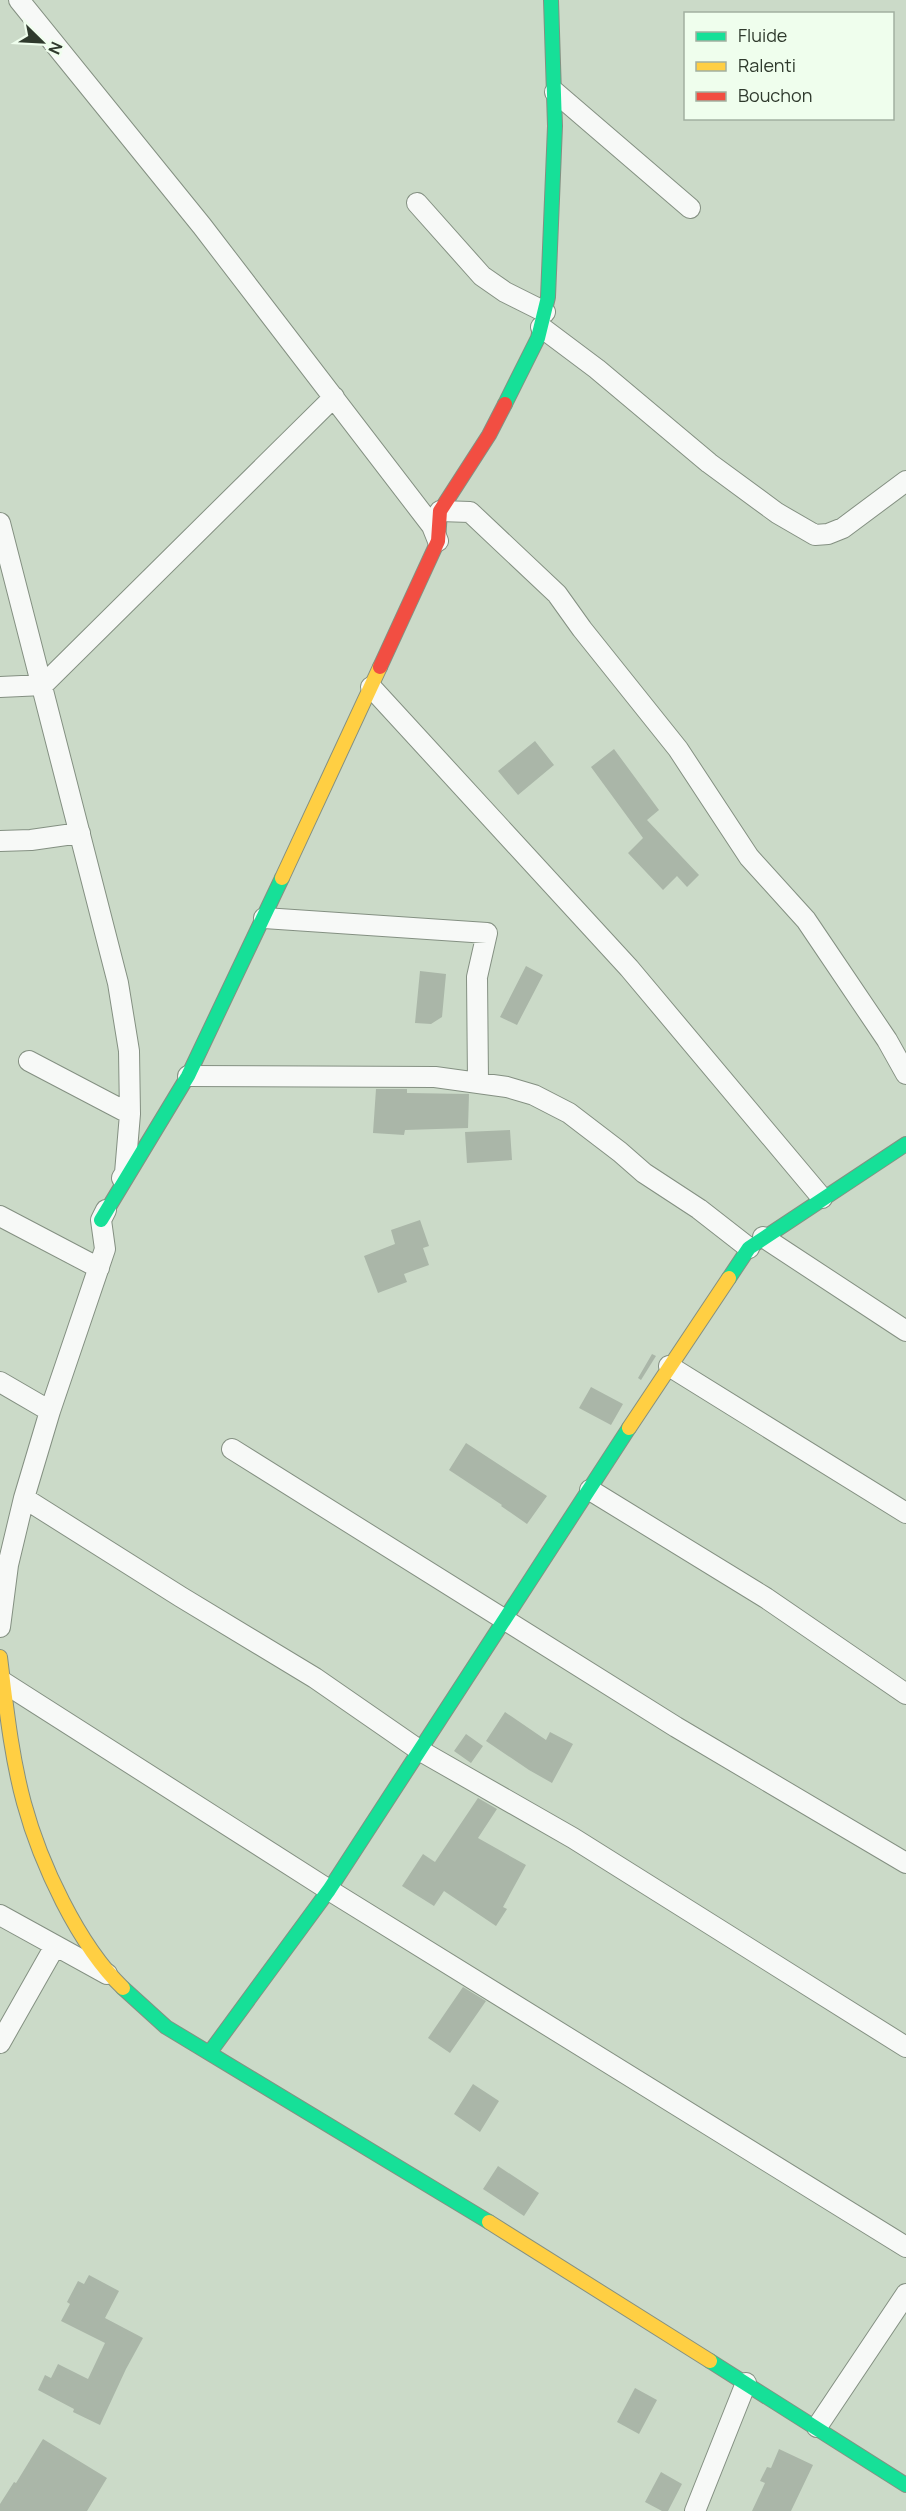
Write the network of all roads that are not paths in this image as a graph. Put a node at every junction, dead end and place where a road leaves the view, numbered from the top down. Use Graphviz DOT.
graph roads {
  1 [pos="19,0"];
  2 [pos="551,0"];
  3 [pos="555,92"];
  4 [pos="417,203"];
  5 [pos="690,208"];
  6 [pos="543,319"];
  7 [pos="334,397"];
  8 [pos="906,481"];
  9 [pos="440,511"];
  10 [pos="0,523"];
  11 [pos="438,541"];
  12 [pos="43,685"];
  13 [pos="0,687"];
  14 [pos="371,687"];
  15 [pos="80,833"];
  16 [pos="0,841"];
  17 [pos="264,918"];
  18 [pos="29,1061"];
  19 [pos="906,1074"];
  20 [pos="188,1076"];
  21 [pos="478,1082"];
  22 [pos="130,1114"];
  23 [pos="905,1146"];
  24 [pos="822,1198"];
  25 [pos="0,1216"];
  26 [pos="101,1220"];
  27 [pos="756,1243"];
  28 [pos="99,1268"];
  29 [pos="906,1331"];
  30 [pos="669,1366"];
  31 [pos="0,1382"];
  32 [pos="50,1411"];
  33 [pos="232,1449"];
  34 [pos="590,1490"];
  35 [pos="24,1497"];
  36 [pos="906,1514"];
  37 [pos="506,1621"];
  38 [pos="0,1627"];
  39 [pos="0,1658"];
  40 [pos="3,1682"];
  41 [pos="906,1694"];
  42 [pos="419,1750"];
  43 [pos="906,1863"];
  44 [pos="329,1890"];
  45 [pos="0,1915"];
  46 [pos="55,1946"];
  47 [pos="112,1977"];
  48 [pos="0,2043"];
  49 [pos="906,2047"];
  50 [pos="210,2052"];
  51 [pos="906,2247"];
  52 [pos="906,2294"];
  53 [pos="746,2383"];
  54 [pos="817,2427"];
  55 [pos="906,2486"];
  56 [pos="695,2511"];
  1 -- 7 [label="street"];
  2 -- 3 [label="street"];
  3 -- 5 [label="street"];
  3 -- 6 [label="street"];
  4 -- 6 [label="street"];
  6 -- 8 [label="street"];
  6 -- 9 [label="street"];
  7 -- 11 [label="street"];
  7 -- 12 [label="street"];
  9 -- 11 [label="street"];
  9 -- 19 [label="street"];
  10 -- 12 [label="street"];
  11 -- 14 [label="street"];
  12 -- 13 [label="street"];
  12 -- 15 [label="street"];
  14 -- 17 [label="street"];
  14 -- 24 [label="street"];
  15 -- 16 [label="street"];
  15 -- 22 [label="street"];
  17 -- 20 [label="street"];
  17 -- 21 [label="street"];
  18 -- 22 [label="street"];
  20 -- 21 [label="street"];
  20 -- 26 [label="street"];
  21 -- 27 [label="street"];
  22 -- 26 [label="street"];
  23 -- 24 [label="street"];
  24 -- 27 [label="street"];
  25 -- 28 [label="street"];
  26 -- 28 [label="street"];
  27 -- 29 [label="street"];
  27 -- 30 [label="street"];
  28 -- 32 [label="street"];
  30 -- 34 [label="street"];
  30 -- 36 [label="street"];
  31 -- 32 [label="street"];
  32 -- 35 [label="street"];
  33 -- 37 [label="street"];
  34 -- 37 [label="street"];
  34 -- 41 [label="street"];
  35 -- 38 [label="street"];
  35 -- 42 [label="street"];
  37 -- 42 [label="street"];
  37 -- 43 [label="street"];
  39 -- 40 [label="street"];
  40 -- 44 [label="street"];
  40 -- 47 [label="street"];
  42 -- 44 [label="street"];
  42 -- 49 [label="street"];
  44 -- 50 [label="street"];
  44 -- 51 [label="street"];
  45 -- 46 [label="street"];
  46 -- 47 [label="street"];
  46 -- 48 [label="street"];
  47 -- 50 [label="street"];
  50 -- 53 [label="street"];
  52 -- 54 [label="street"];
  53 -- 54 [label="street"];
  53 -- 56 [label="street"];
  54 -- 55 [label="street"];
}
